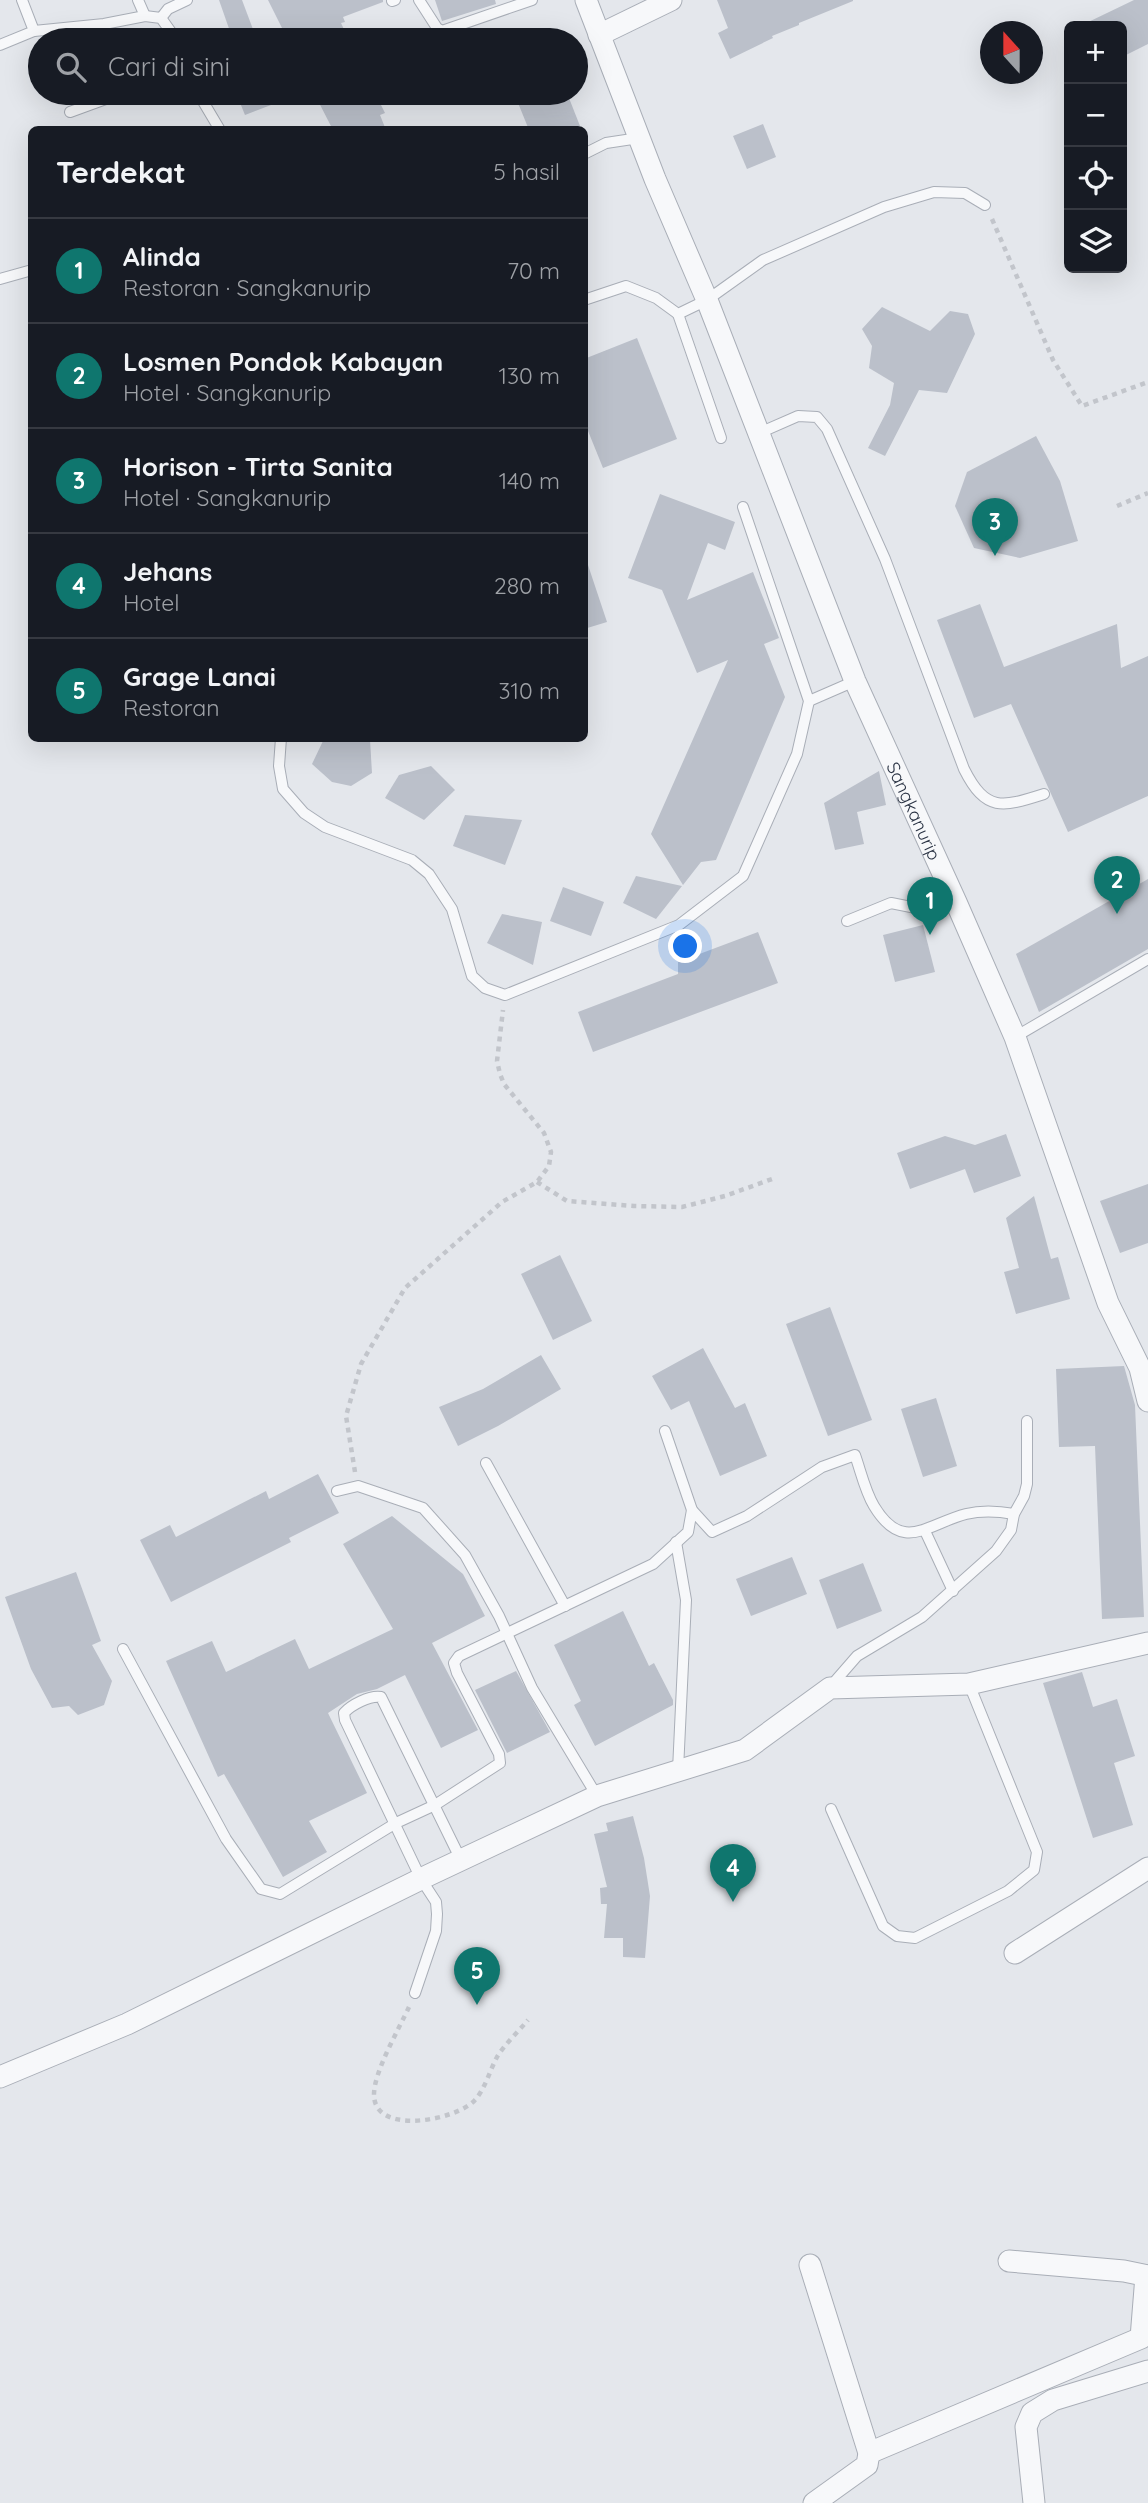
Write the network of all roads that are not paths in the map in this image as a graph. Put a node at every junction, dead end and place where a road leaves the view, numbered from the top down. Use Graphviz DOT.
graph roads {
  1 [pos="22,0"];
  2 [pos="138,0"];
  3 [pos="187,0"];
  4 [pos="419,0"];
  5 [pos="532,0"];
  6 [pos="586,0"];
  7 [pos="671,0"];
  8 [pos="145,16"];
  9 [pos="161,18"];
  10 [pos="32,28"];
  11 [pos="69,28"];
  12 [pos="167,28"];
  13 [pos="436,28"];
  14 [pos="451,28"];
  15 [pos="28,34"];
  16 [pos="599,35"];
  17 [pos="0,45"];
  18 [pos="89,105"];
  19 [pos="205,105"];
  20 [pos="70,112"];
  21 [pos="218,126"];
  22 [pos="639,138"];
  23 [pos="588,152"];
  24 [pos="985,205"];
  25 [pos="28,272"];
  26 [pos="0,279"];
  27 [pos="588,299"];
  28 [pos="707,300"];
  29 [pos="678,314"];
  30 [pos="757,434"];
  31 [pos="721,438"];
  32 [pos="743,507"];
  33 [pos="855,681"];
  34 [pos="808,701"];
  35 [pos="281,742"];
  36 [pos="1044,794"];
  37 [pos="956,902"];
  38 [pos="847,921"];
  39 [pos="1148,959"];
  40 [pos="1015,1037"];
  41 [pos="1144,1365"];
  42 [pos="1148,1401"];
  43 [pos="1027,1421"];
  44 [pos="665,1431"];
  45 [pos="486,1463"];
  46 [pos="337,1491"];
  47 [pos="692,1510"];
  48 [pos="1014,1514"];
  49 [pos="925,1531"];
  50 [pos="676,1542"];
  51 [pos="953,1591"];
  52 [pos="565,1606"];
  53 [pos="505,1633"];
  54 [pos="1148,1643"];
  55 [pos="123,1648"];
  56 [pos="969,1684"];
  57 [pos="830,1688"];
  58 [pos="678,1770"];
  59 [pos="597,1796"];
  60 [pos="435,1805"];
  61 [pos="831,1809"];
  62 [pos="396,1824"];
  63 [pos="461,1860"];
  64 [pos="1148,1868"];
  65 [pos="421,1879"];
  66 [pos="1015,1954"];
  67 [pos="415,1993"];
  68 [pos="0,2077"];
  69 [pos="1009,2261"];
  70 [pos="810,2265"];
  71 [pos="1147,2276"];
  72 [pos="1148,2371"];
  73 [pos="869,2452"];
  74 [pos="814,2503"];
  75 [pos="1034,2503"];
  1 -- 10 [label="lane"];
  2 -- 8 [label="lane"];
  3 -- 9 [label="lane"];
  4 -- 13 [label="lane"];
  5 -- 14 [label="lane"];
  6 -- 16 [label="street, Sangkanurip"];
  7 -- 16 [label="street"];
  8 -- 9 [label="lane"];
  8 -- 11 [label="lane"];
  9 -- 12 [label="lane"];
  15 -- 17 [label="lane"];
  16 -- 22 [label="street, Sangkanurip"];
  18 -- 20 [label="lane"];
  19 -- 21 [label="lane"];
  22 -- 23 [label="lane"];
  22 -- 28 [label="street, Sangkanurip"];
  24 -- 28 [label="lane"];
  25 -- 26 [label="lane"];
  27 -- 29 [label="lane"];
  28 -- 29 [label="lane"];
  28 -- 30 [label="street, Sangkanurip"];
  29 -- 31 [label="lane"];
  30 -- 33 [label="street, Sangkanurip"];
  30 -- 36 [label="lane"];
  32 -- 34 [label="lane"];
  33 -- 34 [label="lane"];
  33 -- 37 [label="street, Sangkanurip"];
  34 -- 35 [label="lane"];
  37 -- 38 [label="lane"];
  37 -- 40 [label="street, Sangkanurip"];
  39 -- 40 [label="lane"];
  40 -- 41 [label="street, Sangkanurip"];
  41 -- 42 [label="street, Sangkanurip"];
  43 -- 48 [label="lane"];
  44 -- 47 [label="lane"];
  45 -- 52 [label="lane"];
  46 -- 53 [label="lane"];
  47 -- 49 [label="lane"];
  47 -- 50 [label="lane"];
  48 -- 49 [label="lane"];
  48 -- 51 [label="lane"];
  49 -- 51 [label="lane"];
  50 -- 52 [label="lane"];
  50 -- 58 [label="lane"];
  51 -- 57 [label="lane"];
  52 -- 53 [label="lane"];
  53 -- 59 [label="lane"];
  53 -- 60 [label="lane"];
  54 -- 56 [label="street"];
  55 -- 62 [label="lane"];
  56 -- 57 [label="street"];
  56 -- 61 [label="lane"];
  57 -- 58 [label="street"];
  58 -- 59 [label="street"];
  59 -- 63 [label="street"];
  60 -- 62 [label="lane"];
  60 -- 62 [label="lane"];
  60 -- 63 [label="lane"];
  62 -- 65 [label="lane"];
  63 -- 65 [label="street"];
  64 -- 66 [label="street"];
  65 -- 67 [label="lane"];
  65 -- 68 [label="street"];
  69 -- 71 [label="street"];
  70 -- 73 [label="street"];
  71 -- 73 [label="street"];
  72 -- 75 [label="street"];
  73 -- 74 [label="street"];
}
